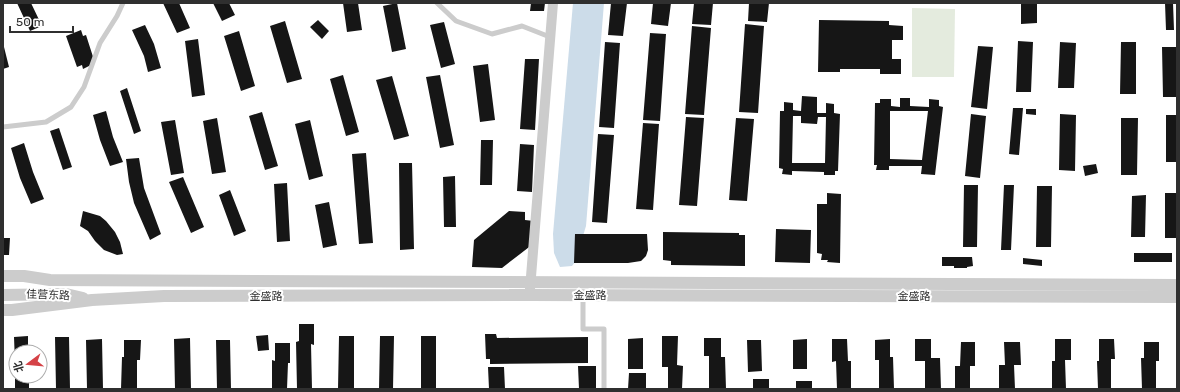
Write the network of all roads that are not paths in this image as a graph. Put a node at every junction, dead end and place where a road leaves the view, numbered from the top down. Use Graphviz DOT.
graph roads {
  1 [pos="123,3"];
  2 [pos="437,3"];
  3 [pos="553,3"];
  4 [pos="550,37"];
  5 [pos="3,127"];
  6 [pos="3,276"];
  7 [pos="88,280"];
  8 [pos="530,282"];
  9 [pos="1177,285"];
  10 [pos="3,288"];
  11 [pos="16,291"];
  12 [pos="3,295"];
  13 [pos="529,295"];
  14 [pos="582,295"];
  15 [pos="1177,297"];
  16 [pos="92,300"];
  17 [pos="3,310"];
  18 [pos="604,389"];
  1 -- 5 [label="lane"];
  2 -- 4 [label="lane"];
  3 -- 4 [label="street"];
  4 -- 8 [label="street"];
  6 -- 7 [label="street, 金盛路"];
  7 -- 8 [label="street, 金盛路"];
  7 -- 11 [label="street"];
  8 -- 9 [label="street, 金盛路"];
  8 -- 13 [label="street"];
  10 -- 11 [label="street"];
  11 -- 12 [label="street, 佳营东路"];
  11 -- 16 [label="street, 佳营东路"];
  13 -- 14 [label="street, 金盛路"];
  13 -- 16 [label="street, 金盛路"];
  14 -- 15 [label="street, 金盛路"];
  14 -- 18 [label="lane"];
  16 -- 17 [label="street, 金盛路"];
}
